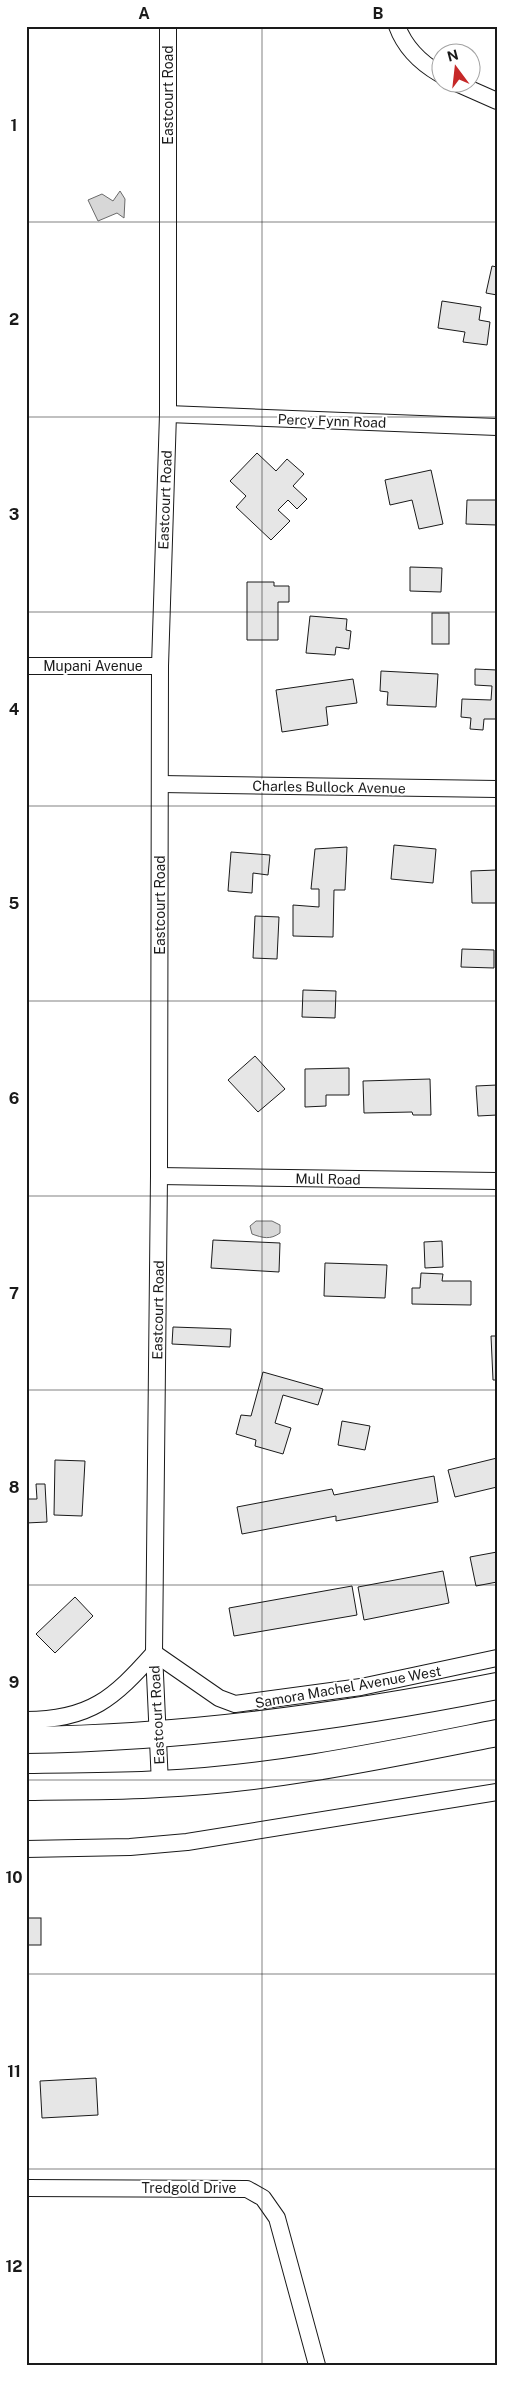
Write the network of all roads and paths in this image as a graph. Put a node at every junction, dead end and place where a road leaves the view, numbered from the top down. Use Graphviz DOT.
graph roads {
  1 [pos="168,26"];
  2 [pos="398,26"];
  3 [pos="430,66"];
  4 [pos="477,92"];
  5 [pos="497,101"];
  6 [pos="168,414"];
  7 [pos="497,427"];
  8 [pos="26,666"];
  9 [pos="160,666"];
  10 [pos="161,784"];
  11 [pos="497,789"];
  12 [pos="159,1176"];
  13 [pos="497,1182"];
  14 [pos="154,1653"];
  15 [pos="497,1658"];
  16 [pos="497,1686"];
  17 [pos="26,1720"];
  18 [pos="497,1733"];
  19 [pos="158,1735"];
  20 [pos="26,1740"];
  21 [pos="160,1784"];
  22 [pos="26,1787"];
  23 [pos="497,1792"];
  24 [pos="26,1849"];
  25 [pos="26,2188"];
  26 [pos="317,2365"];
  1 -- 6 [label="street, Eastcourt Road"];
  2 -- 3 [label="street"];
  4 -- 5 [label="street"];
  6 -- 7 [label="street, Percy Fynn Road"];
  6 -- 9 [label="street, Eastcourt Road"];
  8 -- 9 [label="street, Mupani Avenue"];
  9 -- 10 [label="street, Eastcourt Road"];
  10 -- 11 [label="street, Charles Bullock Avenue"];
  10 -- 12 [label="street, Eastcourt Road"];
  12 -- 13 [label="street, Mull Road"];
  12 -- 14 [label="street, Eastcourt Road"];
  14 -- 15 [label="street, Samora Machel Avenue West"];
  14 -- 17 [label="street"];
  14 -- 19 [label="street, Eastcourt Road"];
  16 -- 19 [label="highway, Samora Machel Avenue West"];
  18 -- 21 [label="highway"];
  19 -- 20 [label="highway, Samora Machel Avenue West"];
  19 -- 21 [label="street, Eastcourt Road"];
  21 -- 22 [label="highway"];
  23 -- 24 [label="street"];
  25 -- 26 [label="street, Tredgold Drive"];
}
